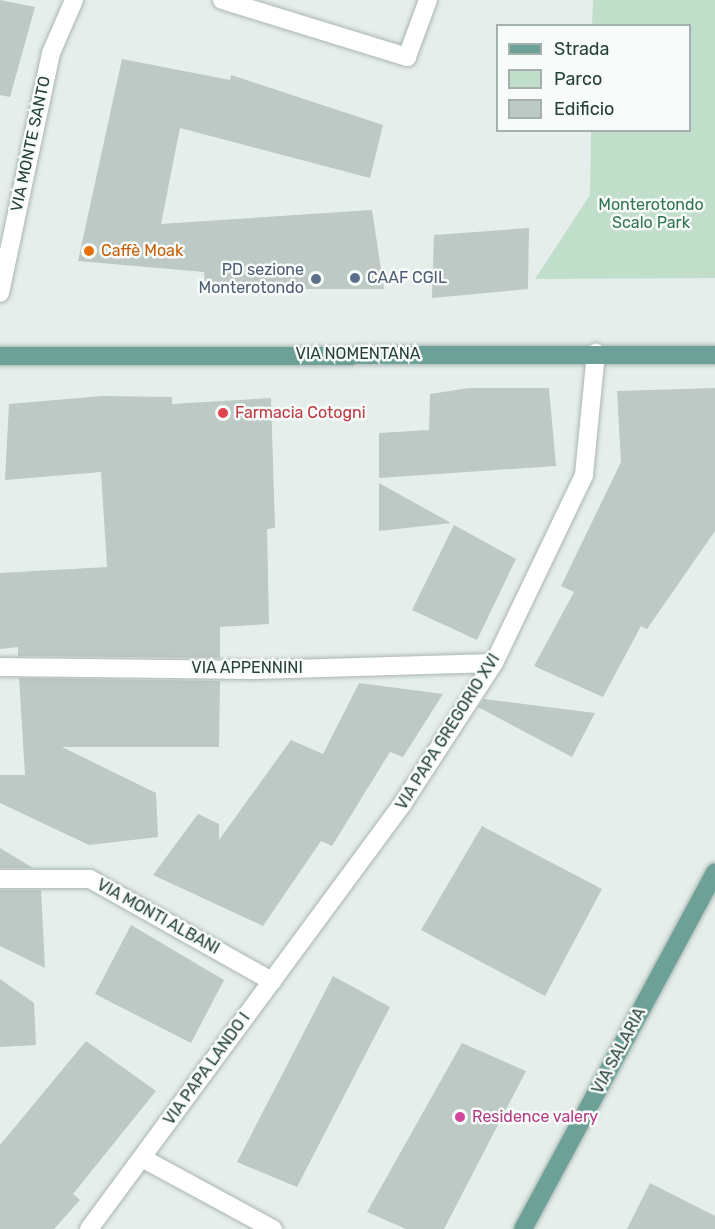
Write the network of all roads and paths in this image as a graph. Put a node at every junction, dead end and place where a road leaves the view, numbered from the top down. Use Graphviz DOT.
graph roads {
  1 [pos="74,0"];
  2 [pos="222,0"];
  3 [pos="428,0"];
  4 [pos="0,292"];
  5 [pos="596,353"];
  6 [pos="715,355"];
  7 [pos="0,356"];
  8 [pos="494,663"];
  9 [pos="0,667"];
  10 [pos="715,873"];
  11 [pos="0,879"];
  12 [pos="272,981"];
  13 [pos="142,1158"];
  14 [pos="89,1229"];
  15 [pos="273,1229"];
  16 [pos="523,1229"];
  1 -- 4 [label="street, VIA MONTE SANTO"];
  2 -- 3 [label="street"];
  5 -- 6 [label="main road, VIA NOMENTANA"];
  5 -- 7 [label="main road, VIA NOMENTANA"];
  5 -- 8 [label="street, VIA PAPA GREGORIO XVI"];
  8 -- 9 [label="street, VIA APPENNINI"];
  8 -- 12 [label="street, VIA PAPA GREGORIO XVI"];
  10 -- 16 [label="main road, VIA SALARIA"];
  11 -- 12 [label="street, VIA MONTI ALBANI"];
  12 -- 13 [label="street, VIA PAPA LANDO I"];
  13 -- 14 [label="street, VIA PAPA LANDO I"];
  13 -- 15 [label="street"];
}
